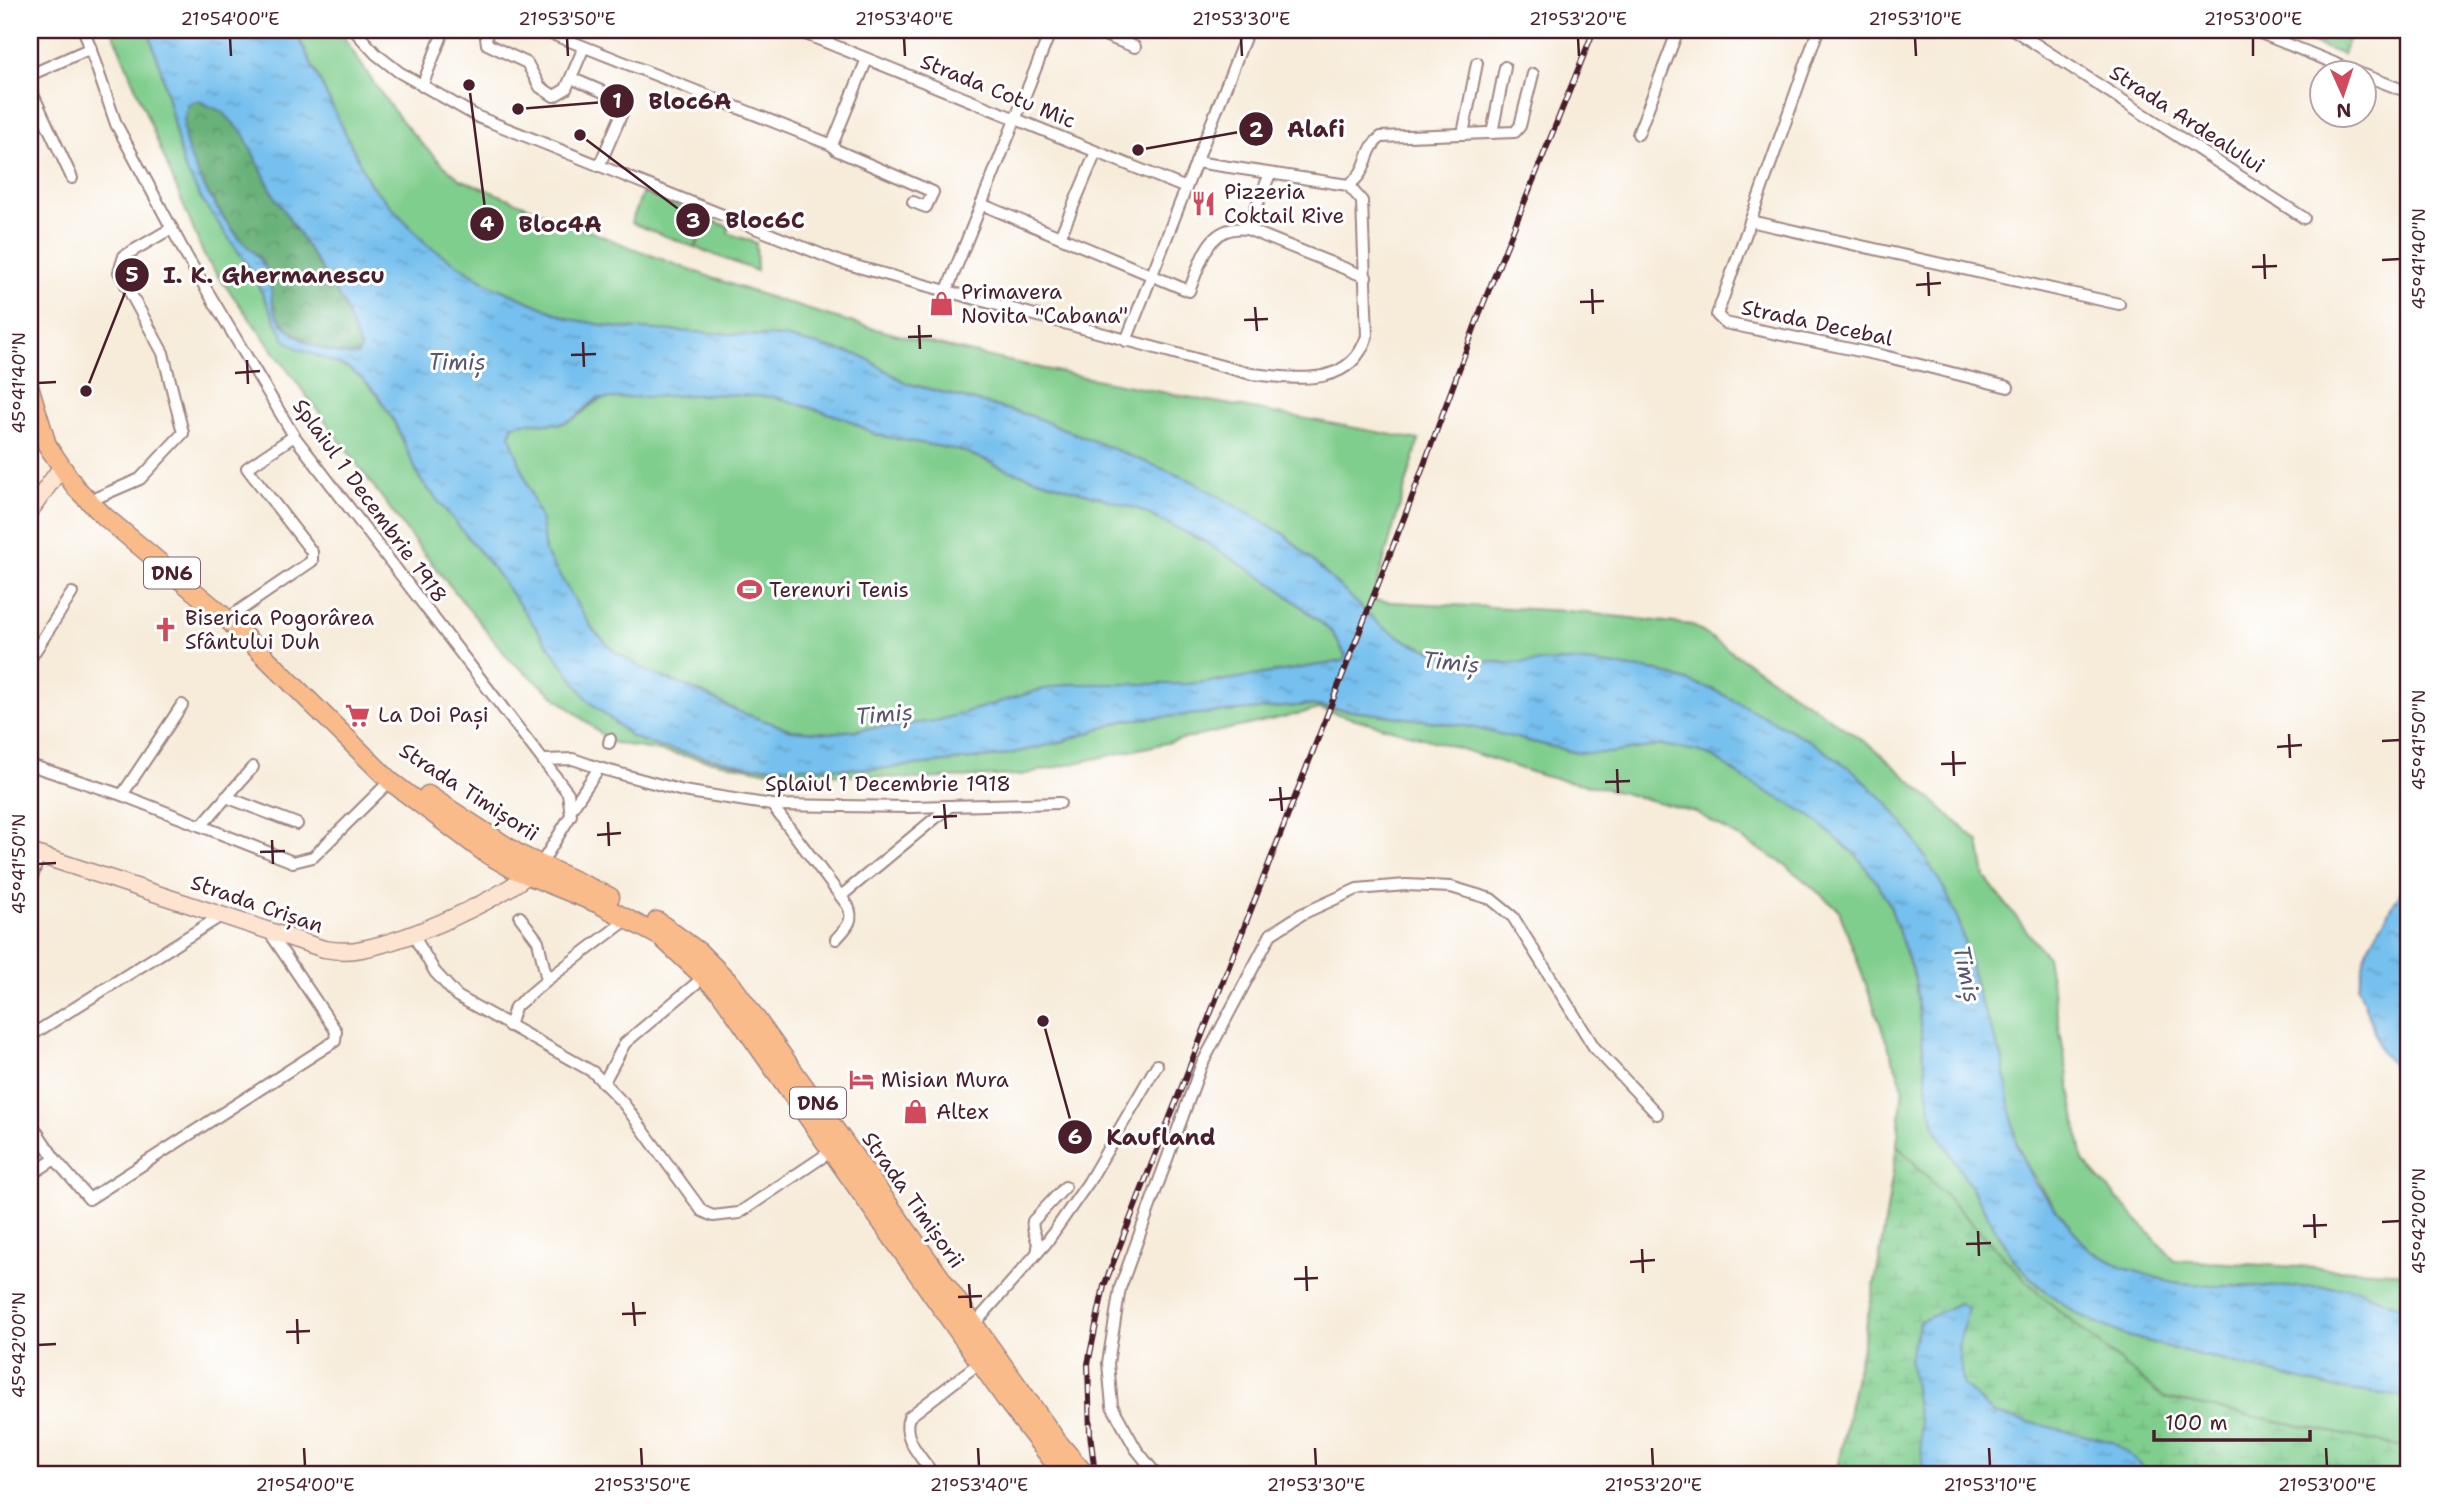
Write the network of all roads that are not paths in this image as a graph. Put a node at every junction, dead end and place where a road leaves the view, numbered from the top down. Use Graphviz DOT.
graph roads {
  1 [pos="84,30"];
  2 [pos="354,30"];
  3 [pos="444,30"];
  4 [pos="485,30"];
  5 [pos="541,30"];
  6 [pos="796,30"];
  7 [pos="1051,30"];
  8 [pos="1091,30"];
  9 [pos="1248,30"];
  10 [pos="1678,30"];
  11 [pos="1818,30"];
  12 [pos="2014,30"];
  13 [pos="2253,30"];
  14 [pos="584,47"];
  15 [pos="1135,47"];
  16 [pos="90,48"];
  17 [pos="867,59"];
  18 [pos="2328,60"];
  19 [pos="1477,63"];
  20 [pos="1505,67"];
  21 [pos="1533,74"];
  22 [pos="30,75"];
  23 [pos="571,78"];
  24 [pos="2378,80"];
  25 [pos="422,86"];
  26 [pos="30,88"];
  27 [pos="2408,92"];
  28 [pos="1014,118"];
  29 [pos="1492,133"];
  30 [pos="1463,134"];
  31 [pos="1638,134"];
  32 [pos="832,145"];
  33 [pos="1096,152"];
  34 [pos="1196,162"];
  35 [pos="599,166"];
  36 [pos="1270,174"];
  37 [pos="72,178"];
  38 [pos="1348,186"];
  39 [pos="1186,188"];
  40 [pos="913,202"];
  41 [pos="981,204"];
  42 [pos="2304,218"];
  43 [pos="1750,221"];
  44 [pos="172,228"];
  45 [pos="1247,229"];
  46 [pos="1060,237"];
  47 [pos="1151,275"];
  48 [pos="1366,277"];
  49 [pos="947,290"];
  50 [pos="2119,304"];
  51 [pos="1126,341"];
  52 [pos="2008,387"];
  53 [pos="30,389"];
  54 [pos="294,436"];
  55 [pos="60,469"];
  56 [pos="89,501"];
  57 [pos="30,511"];
  58 [pos="72,593"];
  59 [pos="227,619"];
  60 [pos="30,659"];
  61 [pos="181,705"];
  62 [pos="345,736"];
  63 [pos="545,760"];
  64 [pos="30,765"];
  65 [pos="253,767"];
  66 [pos="599,768"];
  67 [pos="390,781"];
  68 [pos="122,795"];
  69 [pos="226,797"];
  70 [pos="1060,803"];
  71 [pos="772,805"];
  72 [pos="950,806"];
  73 [pos="910,807"];
  74 [pos="572,808"];
  75 [pos="297,824"];
  76 [pos="928,824"];
  77 [pos="201,826"];
  78 [pos="34,853"];
  79 [pos="541,864"];
  80 [pos="526,877"];
  81 [pos="30,884"];
  82 [pos="841,896"];
  83 [pos="224,914"];
  84 [pos="520,917"];
  85 [pos="628,919"];
  86 [pos="268,930"];
  87 [pos="412,933"];
  88 [pos="836,939"];
  89 [pos="705,976"];
  90 [pos="547,980"];
  91 [pos="509,1026"];
  92 [pos="30,1036"];
  93 [pos="1157,1065"];
  94 [pos="604,1082"];
  95 [pos="1657,1114"];
  96 [pos="30,1122"];
  97 [pos="833,1150"];
  98 [pos="55,1159"];
  99 [pos="30,1175"];
  100 [pos="1065,1187"];
  101 [pos="1036,1254"];
  102 [pos="968,1331"];
  103 [pos="987,1357"];
  104 [pos="933,1474"];
  105 [pos="1063,1474"];
  106 [pos="1085,1474"];
  107 [pos="1156,1474"];
  1 -- 16 [label="street, Splaiul 1 Decembrie 1918"];
  2 -- 25 [label="street"];
  3 -- 25 [label="street"];
  4 -- 23 [label="street"];
  5 -- 14 [label="street"];
  6 -- 17 [label="street, Strada Cotu Mic"];
  7 -- 28 [label="street"];
  8 -- 15 [label="street"];
  9 -- 34 [label="street"];
  10 -- 31 [label="street"];
  11 -- 43 [label="street, Strada Decebal"];
  12 -- 42 [label="street, Strada Ardealului"];
  13 -- 18 [label="street"];
  14 -- 23 [label="street"];
  14 -- 32 [label="street"];
  16 -- 22 [label="street"];
  16 -- 44 [label="street, Splaiul 1 Decembrie 1918"];
  17 -- 28 [label="street, Strada Cotu Mic"];
  17 -- 32 [label="street"];
  19 -- 30 [label="street"];
  20 -- 29 [label="street"];
  21 -- 29 [label="street"];
  23 -- 35 [label="street"];
  24 -- 27 [label="street"];
  25 -- 35 [label="street"];
  26 -- 37 [label="street"];
  28 -- 33 [label="street, Strada Cotu Mic"];
  28 -- 41 [label="street"];
  29 -- 30 [label="street"];
  30 -- 38 [label="street"];
  32 -- 40 [label="street"];
  33 -- 39 [label="street, Strada Cotu Mic"];
  33 -- 46 [label="street"];
  34 -- 36 [label="street"];
  34 -- 39 [label="street"];
  35 -- 49 [label="street"];
  36 -- 38 [label="street"];
  36 -- 45 [label="street"];
  38 -- 48 [label="street"];
  39 -- 47 [label="street"];
  41 -- 46 [label="street"];
  41 -- 49 [label="street"];
  43 -- 50 [label="street"];
  43 -- 52 [label="street, Strada Decebal"];
  44 -- 54 [label="street, Splaiul 1 Decembrie 1918"];
  44 -- 56 [label="street"];
  45 -- 47 [label="street"];
  45 -- 48 [label="street"];
  46 -- 47 [label="street"];
  47 -- 51 [label="street"];
  48 -- 51 [label="street"];
  49 -- 51 [label="street"];
  53 -- 55 [label="main road, Strada Timișorii / DN6"];
  54 -- 59 [label="street"];
  54 -- 63 [label="street, Splaiul 1 Decembrie 1918"];
  55 -- 56 [label="main road, Strada Timișorii / DN6"];
  55 -- 57 [label="street"];
  56 -- 59 [label="main road, Strada Timișorii / DN6"];
  58 -- 60 [label="street"];
  59 -- 62 [label="main road, Strada Timișorii / DN6"];
  61 -- 68 [label="street"];
  62 -- 67 [label="main road, Strada Timișorii / DN6"];
  62 -- 79 [label="main road, Strada Timișorii / DN6"];
  63 -- 66 [label="street, Splaiul 1 Decembrie 1918"];
  63 -- 74 [label="street, Splaiul 1 Decembrie 1918"];
  64 -- 68 [label="street"];
  65 -- 69 [label="street"];
  66 -- 71 [label="street, Splaiul 1 Decembrie 1918"];
  66 -- 74 [label="street"];
  67 -- 77 [label="street"];
  67 -- 80 [label="main road, Strada Timișorii / DN6"];
  68 -- 77 [label="street"];
  69 -- 75 [label="street"];
  69 -- 77 [label="street"];
  70 -- 72 [label="street, Splaiul 1 Decembrie 1918"];
  71 -- 73 [label="street, Splaiul 1 Decembrie 1918"];
  71 -- 82 [label="street"];
  72 -- 73 [label="street, Splaiul 1 Decembrie 1918"];
  72 -- 76 [label="street"];
  73 -- 76 [label="street"];
  74 -- 79 [label="street"];
  76 -- 82 [label="street"];
  78 -- 81 [label="street"];
  78 -- 83 [label="street, Strada Crișan"];
  79 -- 80 [label="street, Strada Crișan"];
  79 -- 102 [label="main road, Strada Timișorii / DN6"];
  80 -- 85 [label="main road, Strada Timișorii / DN6"];
  80 -- 87 [label="street, Strada Crișan"];
  82 -- 88 [label="street"];
  83 -- 86 [label="street, Strada Crișan"];
  83 -- 92 [label="street"];
  84 -- 90 [label="street"];
  85 -- 89 [label="main road, Strada Timișorii / DN6"];
  85 -- 90 [label="street"];
  86 -- 87 [label="street, Strada Crișan"];
  86 -- 98 [label="street"];
  87 -- 91 [label="street"];
  89 -- 94 [label="street"];
  89 -- 97 [label="main road, Strada Timișorii / DN6"];
  90 -- 91 [label="street"];
  91 -- 94 [label="street"];
  93 -- 101 [label="street"];
  94 -- 97 [label="street"];
  95 -- 107 [label="street"];
  96 -- 98 [label="street"];
  97 -- 102 [label="main road, Strada Timișorii / DN6"];
  98 -- 99 [label="street"];
  100 -- 101 [label="street"];
  101 -- 102 [label="street"];
  102 -- 103 [label="main road, Strada Timișorii / DN6"];
  103 -- 104 [label="street"];
  103 -- 105 [label="main road, Strada Timișorii / DN6"];
  103 -- 106 [label="main road, Strada Timișorii / DN6"];
}
